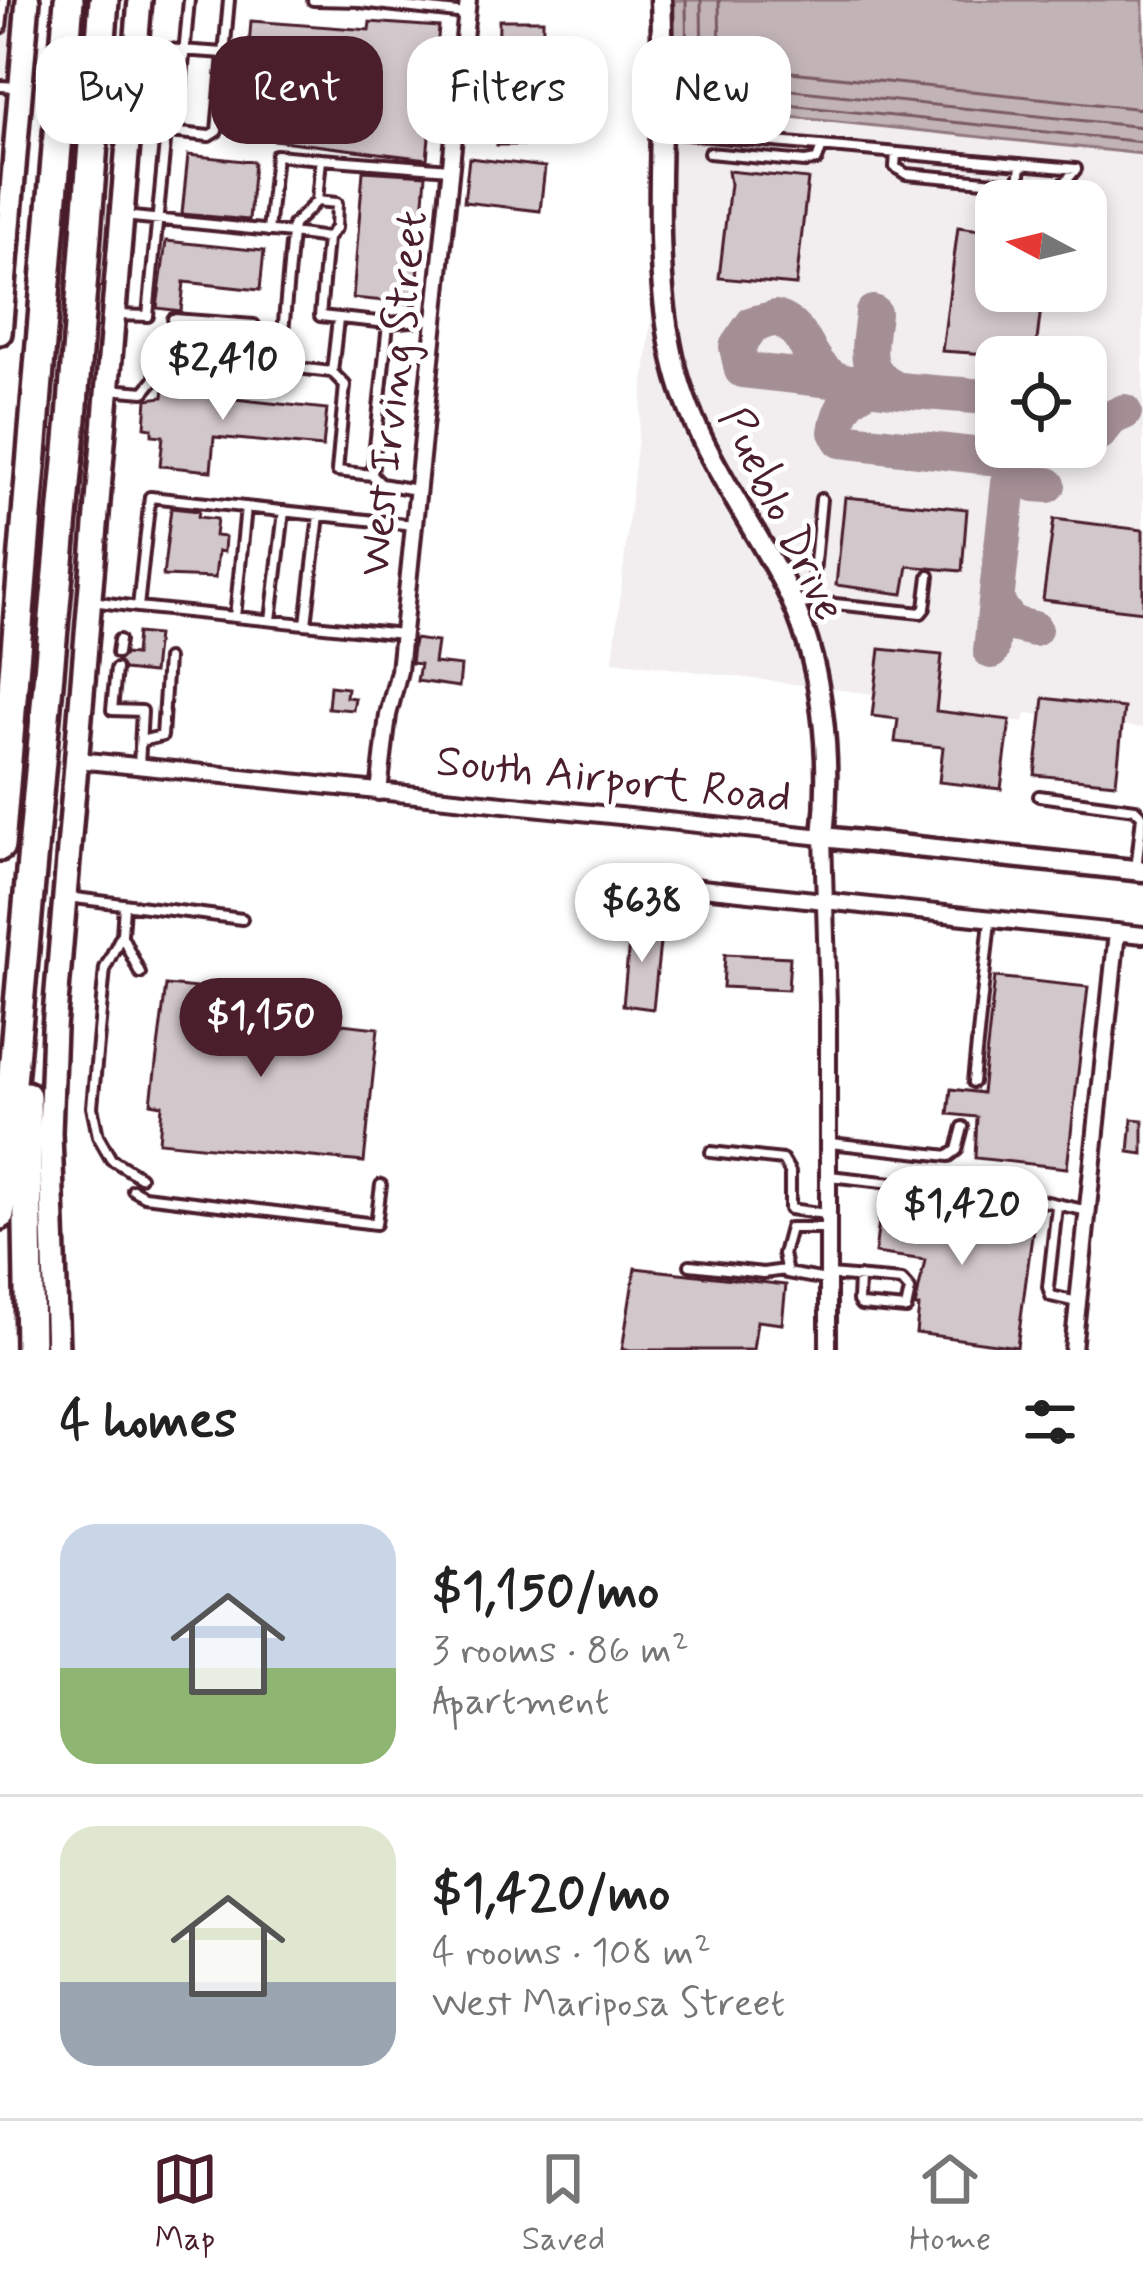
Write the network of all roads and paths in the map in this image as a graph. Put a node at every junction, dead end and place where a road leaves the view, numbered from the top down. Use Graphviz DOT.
graph roads {
  1 [pos="189,0"];
  2 [pos="229,0"];
  3 [pos="313,0"];
  4 [pos="662,0"];
  5 [pos="18,1"];
  6 [pos="120,1"];
  7 [pos="361,1"];
  8 [pos="69,2"];
  9 [pos="467,7"];
  10 [pos="0,28"];
  11 [pos="26,35"];
  12 [pos="138,36"];
  13 [pos="185,36"];
  14 [pos="226,36"];
  15 [pos="662,36"];
  16 [pos="10,86"];
  17 [pos="791,143"];
  18 [pos="130,144"];
  19 [pos="169,144"];
  20 [pos="662,144"];
  21 [pos="822,146"];
  22 [pos="709,153"];
  23 [pos="896,153"];
  24 [pos="321,159"];
  25 [pos="1021,164"];
  26 [pos="450,169"];
  27 [pos="975,180"];
  28 [pos="1019,180"];
  29 [pos="1067,180"];
  30 [pos="317,201"];
  31 [pos="6,202"];
  32 [pos="123,216"];
  33 [pos="157,220"];
  34 [pos="265,230"];
  35 [pos="292,233"];
  36 [pos="327,238"];
  37 [pos="2,279"];
  38 [pos="115,314"];
  39 [pos="173,319"];
  40 [pos="338,319"];
  41 [pos="435,319"];
  42 [pos="388,323"];
  43 [pos="254,325"];
  44 [pos="0,333"];
  45 [pos="213,361"];
  46 [pos="280,366"];
  47 [pos="332,371"];
  48 [pos="190,379"];
  49 [pos="108,388"];
  50 [pos="372,475"];
  51 [pos="418,490"];
  52 [pos="821,499"];
  53 [pos="246,507"];
  54 [pos="284,511"];
  55 [pos="319,514"];
  56 [pos="414,525"];
  57 [pos="929,576"];
  58 [pos="90,600"];
  59 [pos="816,602"];
  60 [pos="793,606"];
  61 [pos="138,607"];
  62 [pos="235,616"];
  63 [pos="271,620"];
  64 [pos="306,624"];
  65 [pos="403,634"];
  66 [pos="119,640"];
  67 [pos="117,653"];
  68 [pos="167,659"];
  69 [pos="16,662"];
  70 [pos="116,669"];
  71 [pos="140,741"];
  72 [pos="0,750"];
  73 [pos="78,760"];
  74 [pos="139,767"];
  75 [pos="380,792"];
  76 [pos="1039,796"];
  77 [pos="1143,806"];
  78 [pos="1142,816"];
  79 [pos="823,837"];
  80 [pos="0,846"];
  81 [pos="1139,871"];
  82 [pos="664,884"];
  83 [pos="66,896"];
  84 [pos="826,902"];
  85 [pos="124,906"];
  86 [pos="991,919"];
  87 [pos="242,920"];
  88 [pos="1118,932"];
  89 [pos="122,934"];
  90 [pos="1143,935"];
  91 [pos="140,973"];
  92 [pos="20,986"];
  93 [pos="973,1082"];
  94 [pos="963,1127"];
  95 [pos="828,1142"];
  96 [pos="711,1152"];
  97 [pos="828,1176"];
  98 [pos="140,1177"];
  99 [pos="381,1185"];
  100 [pos="133,1190"];
  101 [pos="1057,1206"];
  102 [pos="1088,1211"];
  103 [pos="0,1215"];
  104 [pos="828,1221"];
  105 [pos="690,1265"];
  106 [pos="785,1270"];
  107 [pos="828,1277"];
  108 [pos="860,1277"];
  109 [pos="1078,1302"];
  110 [pos="30,1350"];
  111 [pos="57,1350"];
  112 [pos="828,1350"];
  113 [pos="1073,1350"];
  1 -- 13 [label="lane"];
  2 -- 14 [label="lane"];
  3 -- 7 [label="lane"];
  4 -- 15 [label="street, Pueblo Drive"];
  5 -- 10 [label="lane"];
  5 -- 11 [label="main road"];
  6 -- 12 [label="main road"];
  6 -- 92 [label="highway"];
  7 -- 9 [label="lane"];
  8 -- 69 [label="highway"];
  9 -- 26 [label="street, West Irving Street"];
  10 -- 11 [label="lane"];
  11 -- 16 [label="main road"];
  16 -- 31 [label="main road"];
  17 -- 21 [label="lane"];
  18 -- 32 [label="main road"];
  19 -- 33 [label="lane"];
  20 -- 60 [label="street, Pueblo Drive"];
  21 -- 22 [label="lane"];
  21 -- 23 [label="lane"];
  23 -- 25 [label="lane"];
  23 -- 27 [label="lane"];
  24 -- 26 [label="lane"];
  24 -- 30 [label="lane"];
  24 -- 34 [label="lane"];
  25 -- 28 [label="lane"];
  25 -- 29 [label="lane"];
  26 -- 41 [label="street, West Irving Street"];
  30 -- 35 [label="lane"];
  30 -- 36 [label="lane"];
  31 -- 37 [label="main road"];
  32 -- 33 [label="lane"];
  32 -- 38 [label="main road"];
  33 -- 34 [label="lane"];
  33 -- 38 [label="lane"];
  34 -- 35 [label="lane"];
  35 -- 36 [label="lane"];
  35 -- 46 [label="lane"];
  36 -- 40 [label="lane"];
  37 -- 44 [label="main road"];
  38 -- 49 [label="main road"];
  39 -- 43 [label="lane"];
  40 -- 42 [label="lane"];
  40 -- 47 [label="lane"];
  41 -- 42 [label="lane"];
  41 -- 51 [label="street, West Irving Street"];
  42 -- 50 [label="lane"];
  45 -- 46 [label="lane"];
  45 -- 48 [label="lane"];
  45 -- 49 [label="lane"];
  46 -- 47 [label="lane"];
  47 -- 50 [label="lane"];
  49 -- 58 [label="main road"];
  50 -- 51 [label="lane"];
  51 -- 56 [label="street, West Irving Street"];
  52 -- 59 [label="lane"];
  53 -- 54 [label="lane"];
  53 -- 61 [label="lane"];
  53 -- 62 [label="lane"];
  54 -- 55 [label="lane"];
  54 -- 63 [label="lane"];
  55 -- 56 [label="lane"];
  55 -- 64 [label="lane"];
  56 -- 65 [label="street, West Irving Street"];
  57 -- 59 [label="lane"];
  58 -- 61 [label="lane"];
  58 -- 73 [label="main road"];
  59 -- 60 [label="lane"];
  60 -- 79 [label="street, Pueblo Drive"];
  61 -- 62 [label="lane"];
  62 -- 63 [label="lane"];
  63 -- 64 [label="lane"];
  64 -- 65 [label="lane"];
  65 -- 75 [label="street, West Irving Street"];
  66 -- 67 [label="lane"];
  68 -- 71 [label="lane"];
  69 -- 72 [label="highway"];
  69 -- 80 [label="highway"];
  70 -- 71 [label="lane"];
  71 -- 74 [label="lane"];
  73 -- 74 [label="street, South Airport Road"];
  73 -- 83 [label="main road"];
  74 -- 75 [label="street, South Airport Road"];
  75 -- 79 [label="street, South Airport Road"];
  76 -- 78 [label="lane"];
  77 -- 78 [label="lane"];
  78 -- 81 [label="lane"];
  79 -- 81 [label="street, South Airport Road"];
  79 -- 84 [label="street, Pueblo Drive"];
  82 -- 84 [label="street"];
  83 -- 85 [label="lane"];
  83 -- 111 [label="main road"];
  84 -- 86 [label="street"];
  84 -- 95 [label="street, Pueblo Drive"];
  85 -- 87 [label="lane"];
  85 -- 89 [label="lane"];
  86 -- 88 [label="street"];
  86 -- 93 [label="lane"];
  88 -- 90 [label="street"];
  88 -- 102 [label="street"];
  89 -- 91 [label="lane"];
  89 -- 98 [label="lane"];
  92 -- 103 [label="highway"];
  92 -- 110 [label="highway"];
  94 -- 95 [label="lane"];
  95 -- 97 [label="street, Pueblo Drive"];
  96 -- 104 [label="lane"];
  97 -- 101 [label="lane"];
  97 -- 104 [label="street, Pueblo Drive"];
  99 -- 100 [label="lane"];
  101 -- 102 [label="lane"];
  101 -- 109 [label="lane"];
  102 -- 109 [label="street"];
  104 -- 106 [label="lane"];
  104 -- 107 [label="street, Pueblo Drive"];
  105 -- 106 [label="lane"];
  106 -- 107 [label="lane"];
  107 -- 108 [label="lane"];
  107 -- 112 [label="street, Pueblo Drive"];
  108 -- 108 [label="lane"];
  109 -- 113 [label="street"];
}
